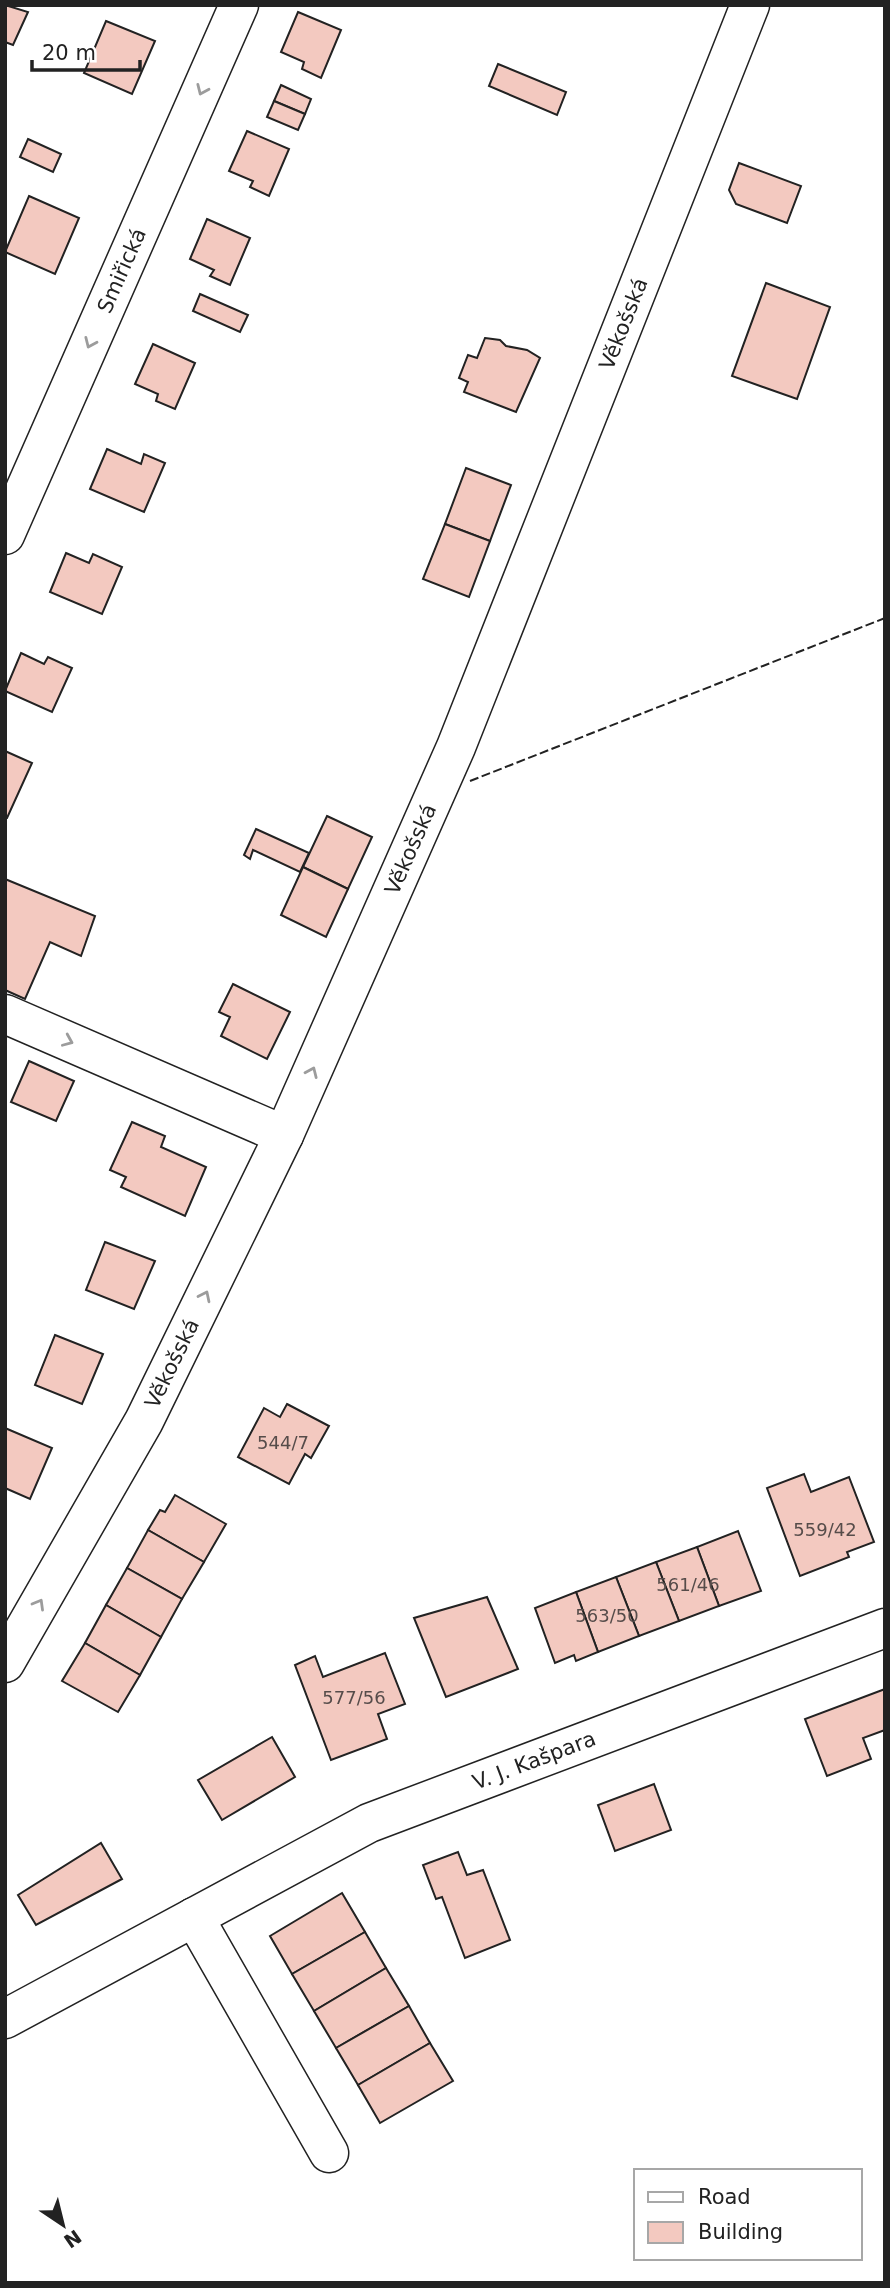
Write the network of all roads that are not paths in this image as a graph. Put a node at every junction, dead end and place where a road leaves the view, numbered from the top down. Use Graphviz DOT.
graph roads {
  1 [pos="239,5"];
  2 [pos="750,5"];
  3 [pos="5,535"];
  4 [pos="5,1014"];
  5 [pos="284,1135"];
  6 [pos="885,1628"];
  7 [pos="5,1664"];
  8 [pos="194,1917"];
  9 [pos="5,2019"];
  10 [pos="329,2153"];
  1 -- 3 [label="street, Smiřická, one-way"];
  5 -- 2 [label="street, Věkošská, one-way"];
  4 -- 5 [label="street, one-way"];
  7 -- 5 [label="street, Věkošská, one-way"];
  6 -- 8 [label="street, V. J. Kašpara"];
  8 -- 9 [label="street, V. J. Kašpara"];
  8 -- 10 [label="street"];
}
